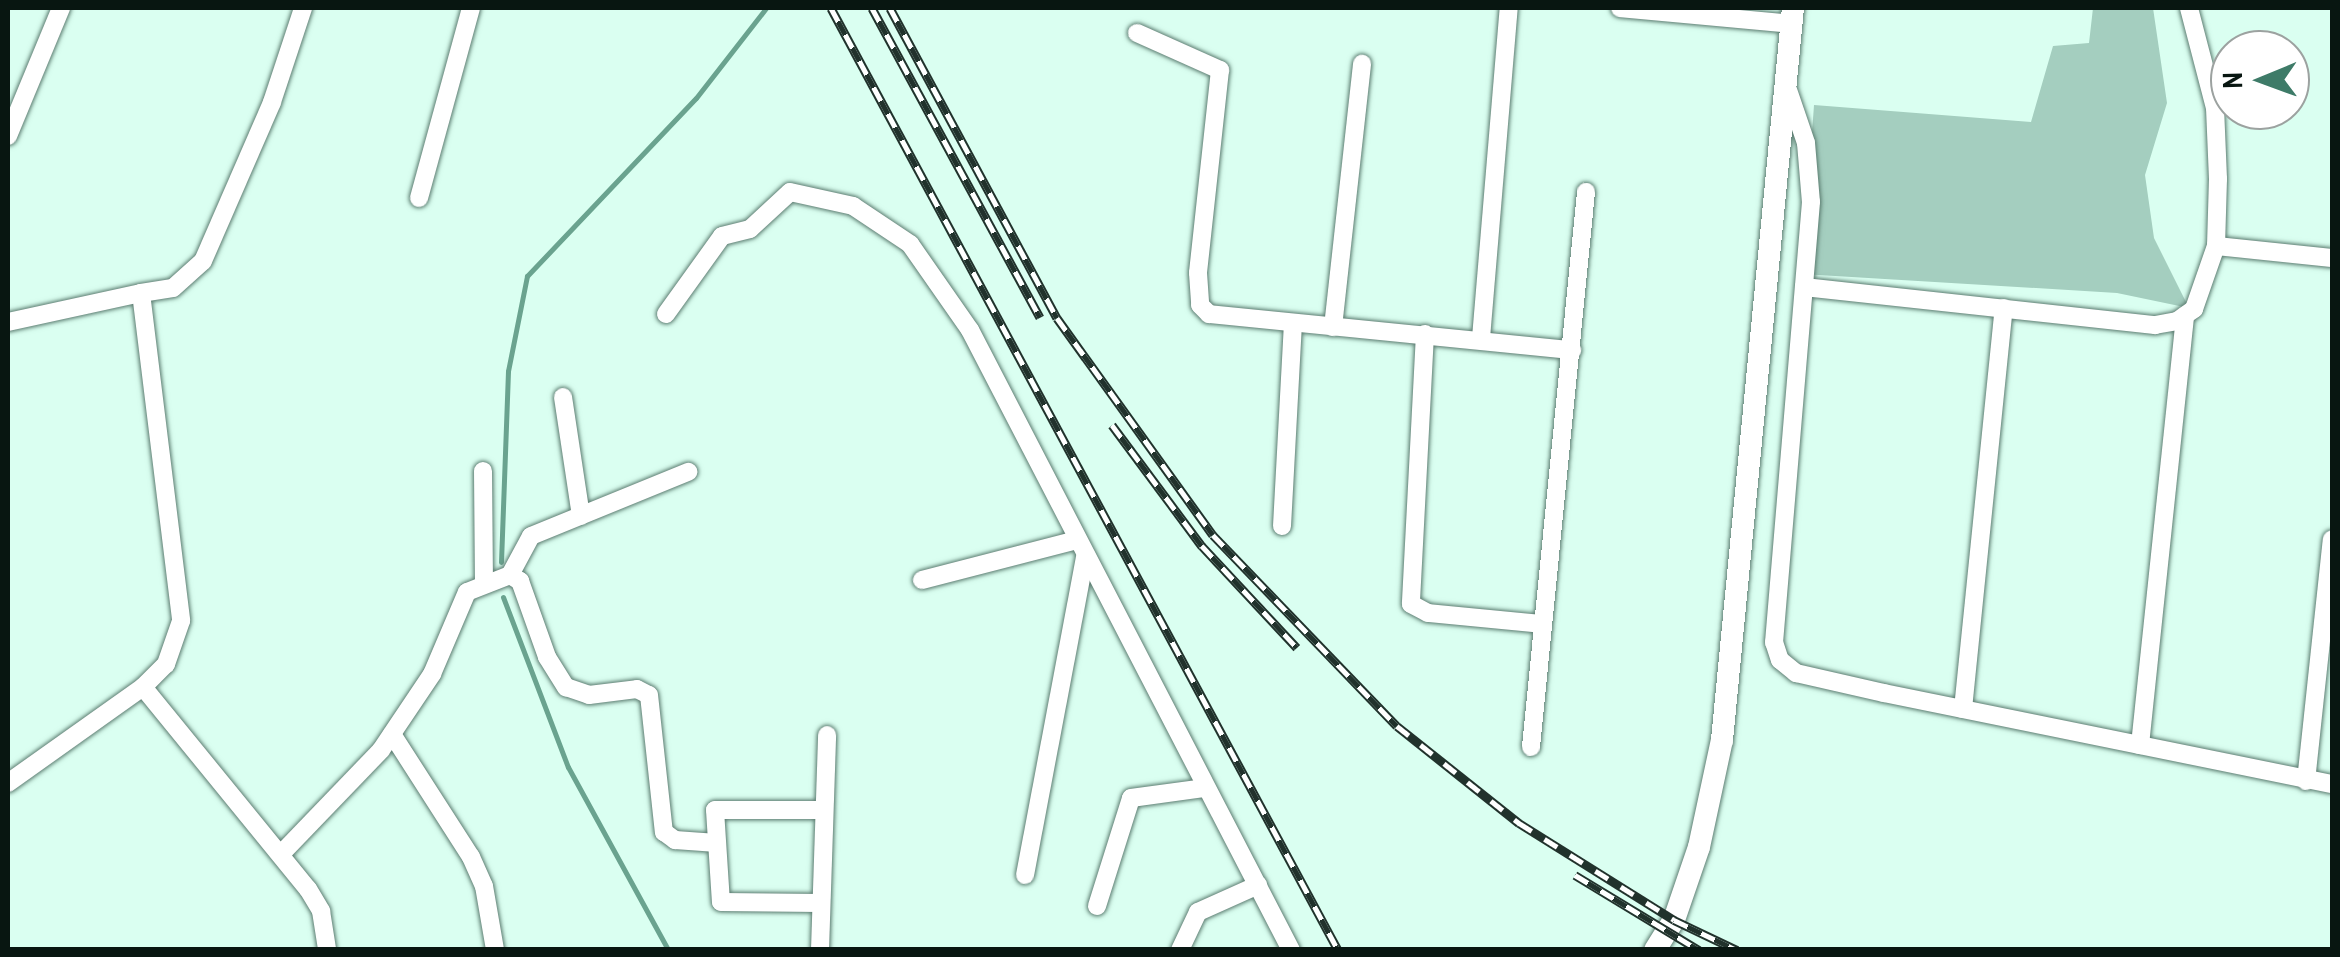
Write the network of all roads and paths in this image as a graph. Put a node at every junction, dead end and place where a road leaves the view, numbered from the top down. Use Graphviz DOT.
graph roads {
  1 [pos="61,8"];
  2 [pos="303,8"];
  3 [pos="471,8"];
  4 [pos="1509,8"];
  5 [pos="1620,8"];
  6 [pos="2189,8"];
  7 [pos="1793,16"];
  8 [pos="1137,33"];
  9 [pos="1362,64"];
  10 [pos="1786,82"];
  11 [pos="8,136"];
  12 [pos="1586,192"];
  13 [pos="419,198"];
  14 [pos="2216,246"];
  15 [pos="2332,258"];
  16 [pos="1804,287"];
  17 [pos="141,294"];
  18 [pos="2004,308"];
  19 [pos="666,314"];
  20 [pos="2186,315"];
  21 [pos="8,322"];
  22 [pos="1293,325"];
  23 [pos="1333,327"];
  24 [pos="1425,334"];
  25 [pos="1481,338"];
  26 [pos="1572,350"];
  27 [pos="563,396"];
  28 [pos="483,472"];
  29 [pos="688,472"];
  30 [pos="581,516"];
  31 [pos="1282,526"];
  32 [pos="2332,539"];
  33 [pos="1077,540"];
  34 [pos="1086,557"];
  35 [pos="510,575"];
  36 [pos="922,580"];
  37 [pos="484,582"];
  38 [pos="2328,622"];
  39 [pos="1542,624"];
  40 [pos="143,687"];
  41 [pos="1963,709"];
  42 [pos="392,734"];
  43 [pos="826,735"];
  44 [pos="2140,746"];
  45 [pos="1531,747"];
  46 [pos="2306,781"];
  47 [pos="8,783"];
  48 [pos="2332,784"];
  49 [pos="1205,788"];
  50 [pos="820,810"];
  51 [pos="717,844"];
  52 [pos="281,854"];
  53 [pos="1025,875"];
  54 [pos="1258,885"];
  55 [pos="820,903"];
  56 [pos="1097,906"];
  57 [pos="327,950"];
  58 [pos="496,950"];
  59 [pos="820,950"];
  60 [pos="1180,950"];
  61 [pos="1292,950"];
  62 [pos="1655,950"];
  1 -- 11 [label="street"];
  2 -- 17 [label="street"];
  3 -- 13 [label="street"];
  4 -- 25 [label="street"];
  5 -- 7 [label="street"];
  6 -- 14 [label="street"];
  7 -- 10 [label="street"];
  8 -- 22 [label="street"];
  9 -- 23 [label="street"];
  10 -- 16 [label="street"];
  10 -- 62 [label="street"];
  12 -- 26 [label="street"];
  14 -- 15 [label="street"];
  14 -- 20 [label="street"];
  16 -- 18 [label="street"];
  16 -- 41 [label="street"];
  17 -- 21 [label="street"];
  17 -- 40 [label="street"];
  18 -- 20 [label="street"];
  18 -- 41 [label="street"];
  19 -- 33 [label="street"];
  20 -- 44 [label="street"];
  22 -- 23 [label="street"];
  22 -- 31 [label="street"];
  23 -- 24 [label="street"];
  24 -- 25 [label="street"];
  24 -- 39 [label="street"];
  25 -- 26 [label="street"];
  26 -- 39 [label="street"];
  27 -- 30 [label="street"];
  28 -- 37 [label="street"];
  29 -- 30 [label="street"];
  30 -- 35 [label="street"];
  32 -- 38 [label="street"];
  33 -- 34 [label="street"];
  33 -- 36 [label="street"];
  34 -- 49 [label="street"];
  34 -- 53 [label="street"];
  35 -- 37 [label="street"];
  35 -- 51 [label="street"];
  37 -- 42 [label="street"];
  38 -- 46 [label="street"];
  39 -- 45 [label="street"];
  40 -- 47 [label="street"];
  40 -- 52 [label="street"];
  41 -- 44 [label="street"];
  42 -- 52 [label="street"];
  42 -- 58 [label="street"];
  43 -- 50 [label="street"];
  44 -- 46 [label="street"];
  46 -- 48 [label="street"];
  49 -- 54 [label="street"];
  49 -- 56 [label="street"];
  50 -- 51 [label="street"];
  50 -- 55 [label="street"];
  51 -- 55 [label="street"];
  52 -- 57 [label="street"];
  54 -- 60 [label="street"];
  54 -- 61 [label="street"];
  55 -- 59 [label="street"];
}
